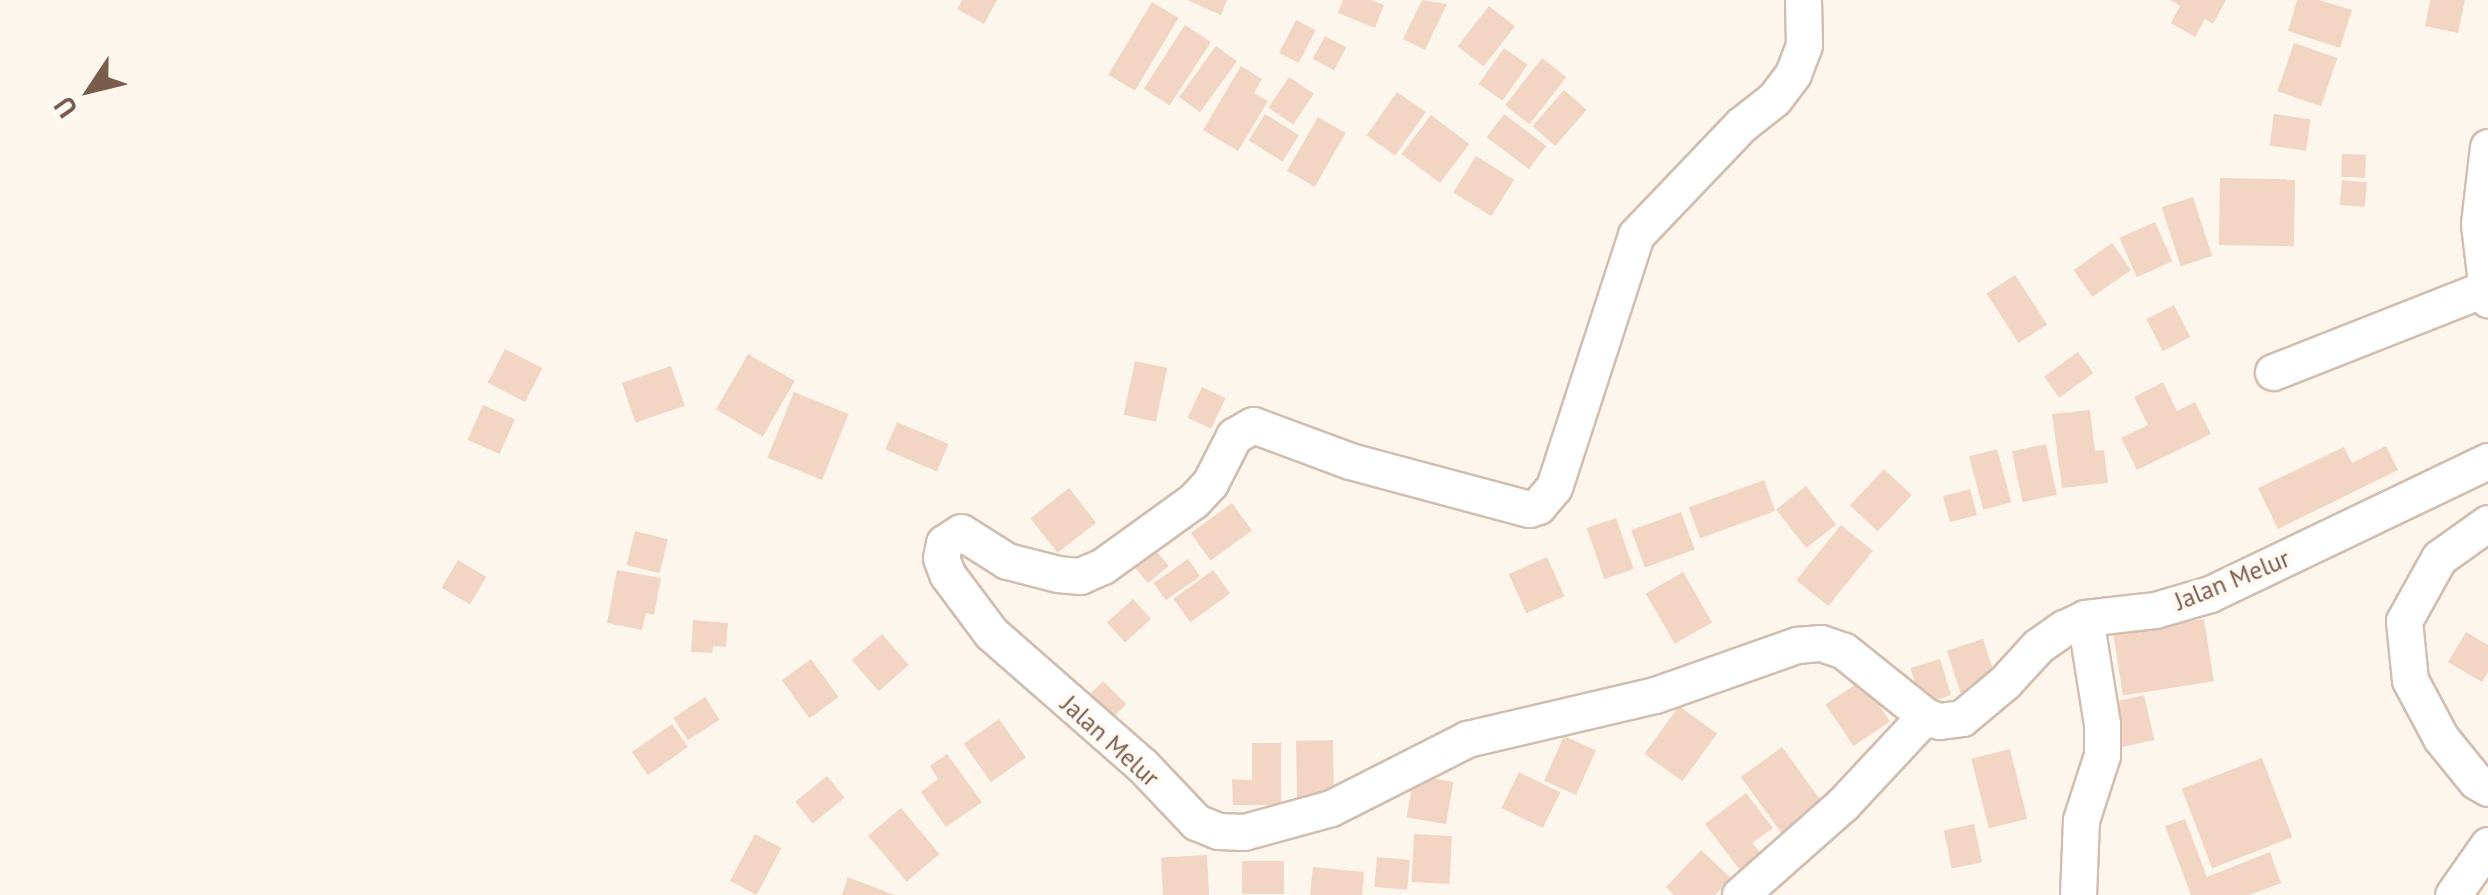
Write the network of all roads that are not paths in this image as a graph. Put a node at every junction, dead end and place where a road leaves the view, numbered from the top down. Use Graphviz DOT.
graph roads {
  1 [pos="1804,0"];
  2 [pos="2488,147"];
  3 [pos="2487,294"];
  4 [pos="2273,372"];
  5 [pos="2488,460"];
  6 [pos="2488,523"];
  7 [pos="2084,618"];
  8 [pos="1924,716"];
  9 [pos="2488,788"];
  10 [pos="2488,845"];
  11 [pos="1740,895"];
  12 [pos="2078,895"];
  13 [pos="2453,895"];
  1 -- 8 [label="street, Jalan Melur"];
  2 -- 3 [label="street"];
  3 -- 4 [label="street"];
  5 -- 7 [label="street, Jalan Melur"];
  6 -- 9 [label="street"];
  7 -- 8 [label="street, Jalan Melur"];
  7 -- 12 [label="street"];
  8 -- 11 [label="street"];
  10 -- 13 [label="street"];
}
